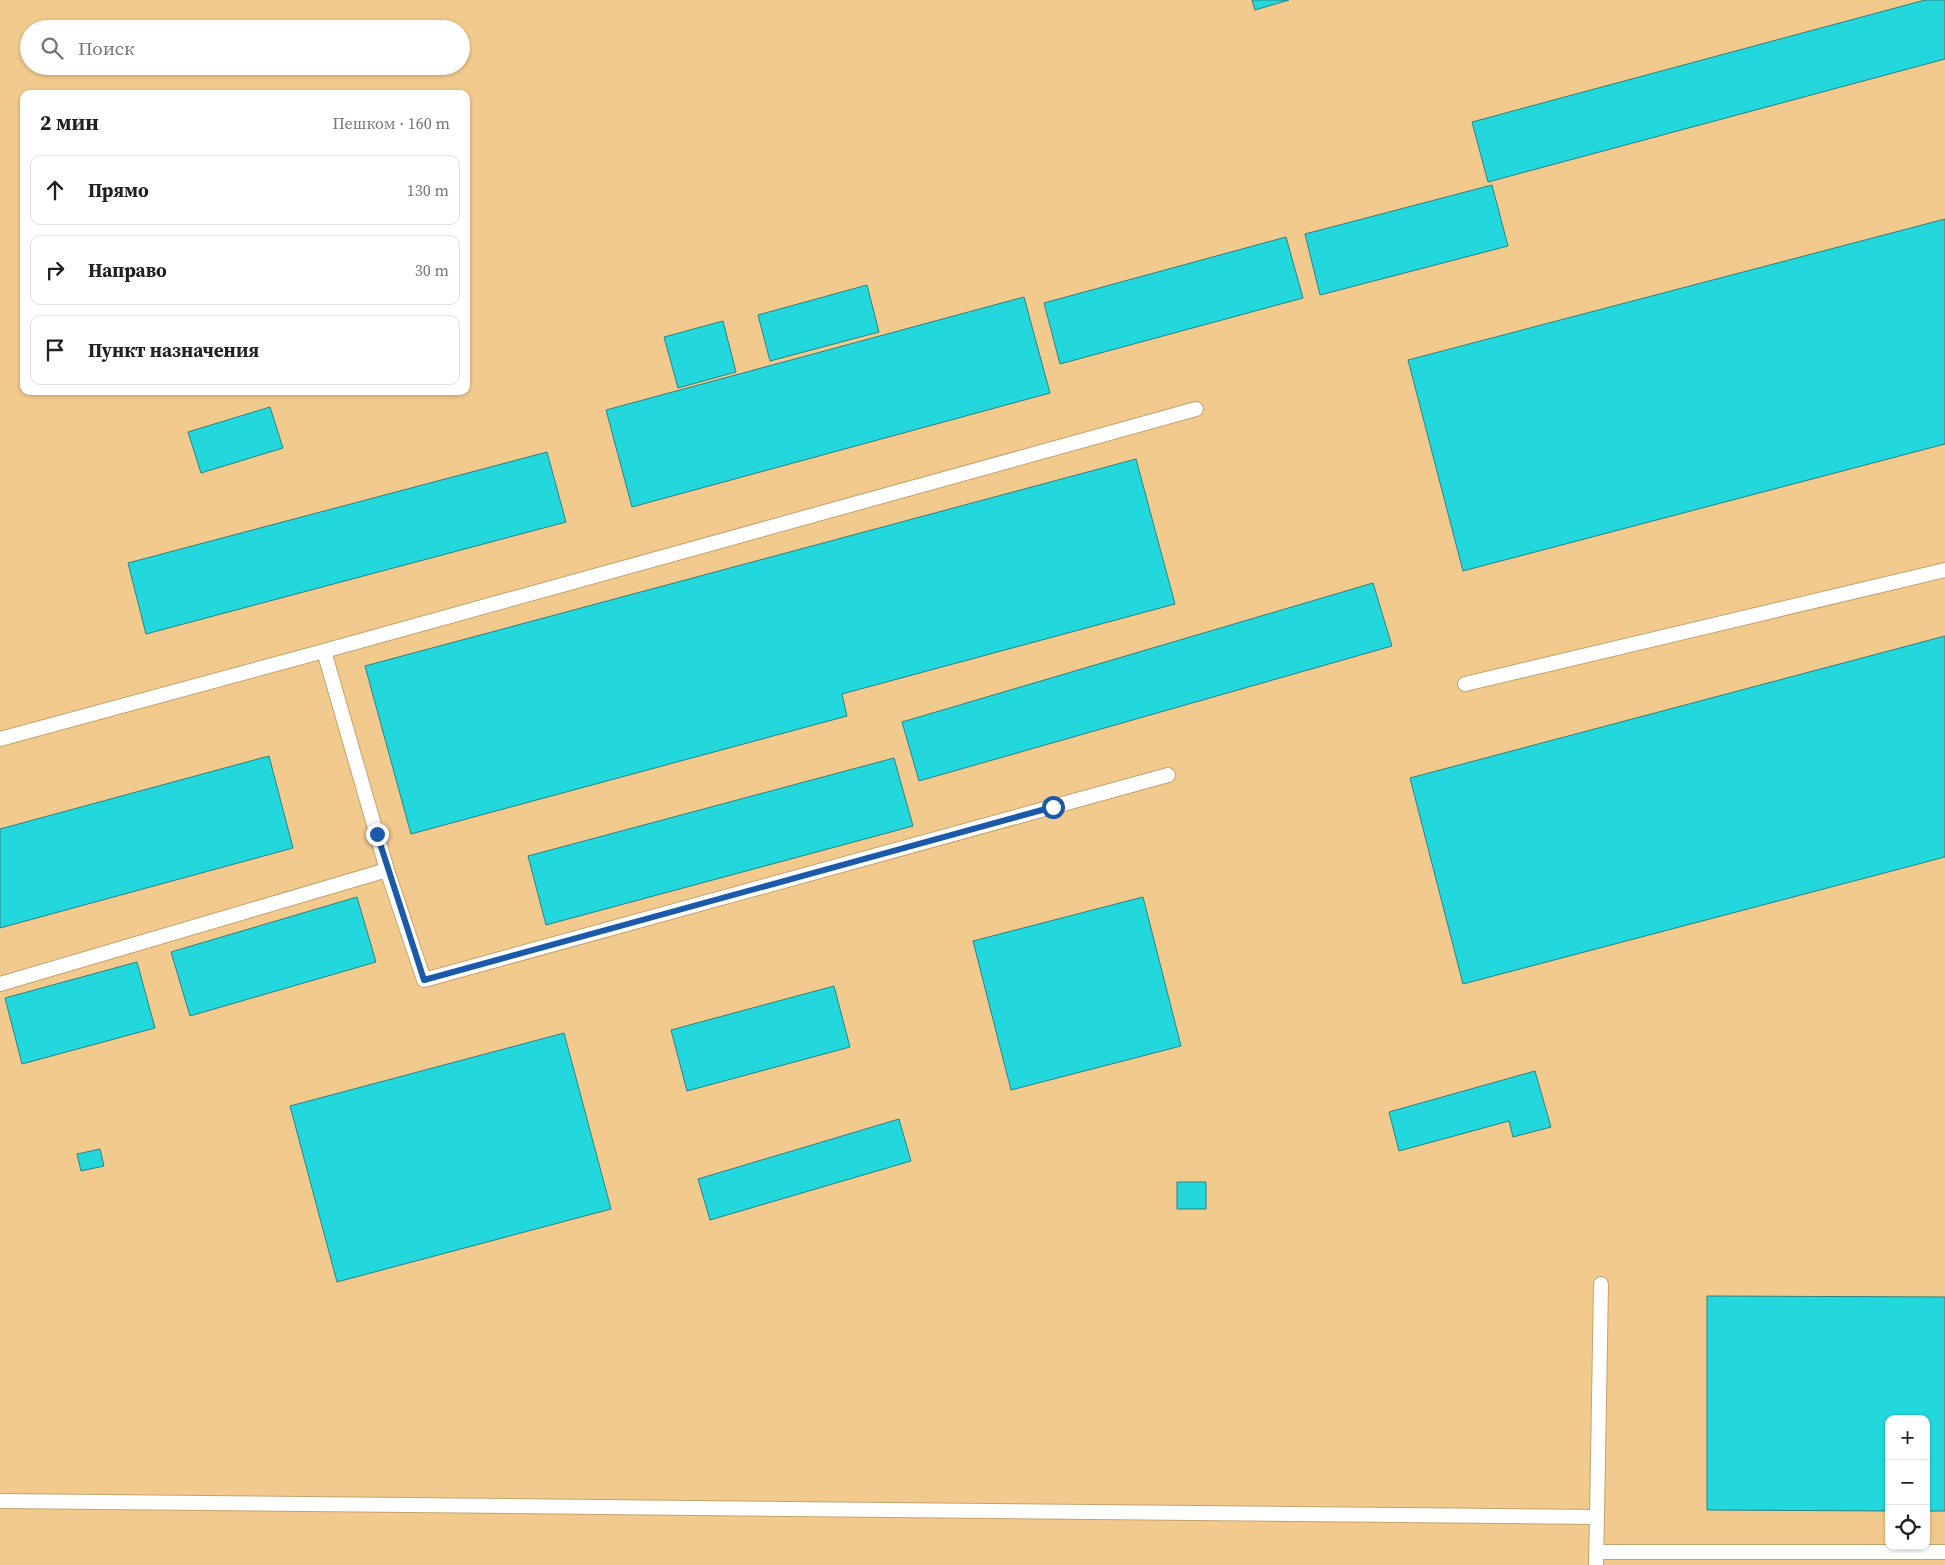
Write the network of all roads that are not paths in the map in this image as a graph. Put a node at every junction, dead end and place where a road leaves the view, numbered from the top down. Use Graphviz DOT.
graph roads {
  1 [pos="1196,409"];
  2 [pos="1945,570"];
  3 [pos="324,651"];
  4 [pos="1464,684"];
  5 [pos="0,739"];
  6 [pos="1168,775"];
  7 [pos="387,870"];
  8 [pos="0,984"];
  9 [pos="1601,1284"];
  10 [pos="0,1502"];
  11 [pos="1597,1517"];
  12 [pos="1945,1552"];
  13 [pos="1596,1559"];
  1 -- 3 [label="lane"];
  2 -- 4 [label="lane"];
  3 -- 5 [label="lane"];
  3 -- 7 [label="lane"];
  6 -- 7 [label="lane"];
  7 -- 8 [label="lane"];
  9 -- 11 [label="lane"];
  10 -- 11 [label="lane"];
  11 -- 13 [label="lane"];
  12 -- 13 [label="lane"];
}
